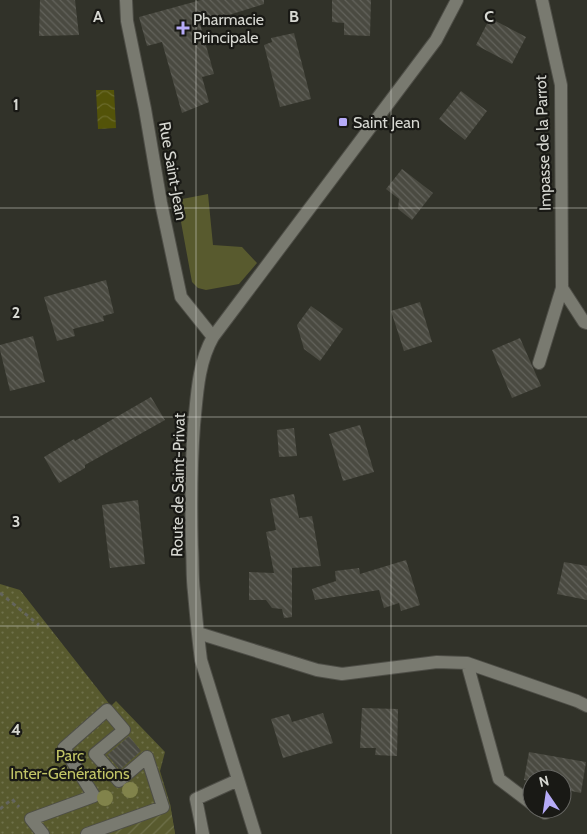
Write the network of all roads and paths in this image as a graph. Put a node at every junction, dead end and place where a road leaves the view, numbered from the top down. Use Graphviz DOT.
graph roads {
  1 [pos="126,0"];
  2 [pos="457,0"];
  3 [pos="542,0"];
  4 [pos="562,288"];
  5 [pos="587,323"];
  6 [pos="213,337"];
  7 [pos="539,363"];
  8 [pos="0,593"];
  9 [pos="39,625"];
  10 [pos="198,633"];
  11 [pos="467,663"];
  12 [pos="587,706"];
  13 [pos="238,780"];
  14 [pos="522,796"];
  15 [pos="43,834"];
  16 [pos="87,834"];
  17 [pos="203,834"];
  18 [pos="255,834"];
  1 -- 6 [label="street, Rue Saint-Jean"];
  2 -- 6 [label="street, Route de Saint-Privat"];
  3 -- 4 [label="street, Impasse de la Parrot"];
  4 -- 5 [label="street"];
  4 -- 7 [label="street, Impasse de la Parrot"];
  6 -- 10 [label="street, Route de Saint-Privat"];
  8 -- 9 [label="path"];
  10 -- 11 [label="street"];
  10 -- 13 [label="street, Route de Saint-Privat"];
  11 -- 12 [label="street"];
  11 -- 14 [label="street"];
  13 -- 17 [label="street"];
  13 -- 18 [label="street, Route de Saint-Privat"];
  15 -- 16 [label="street"];
}
